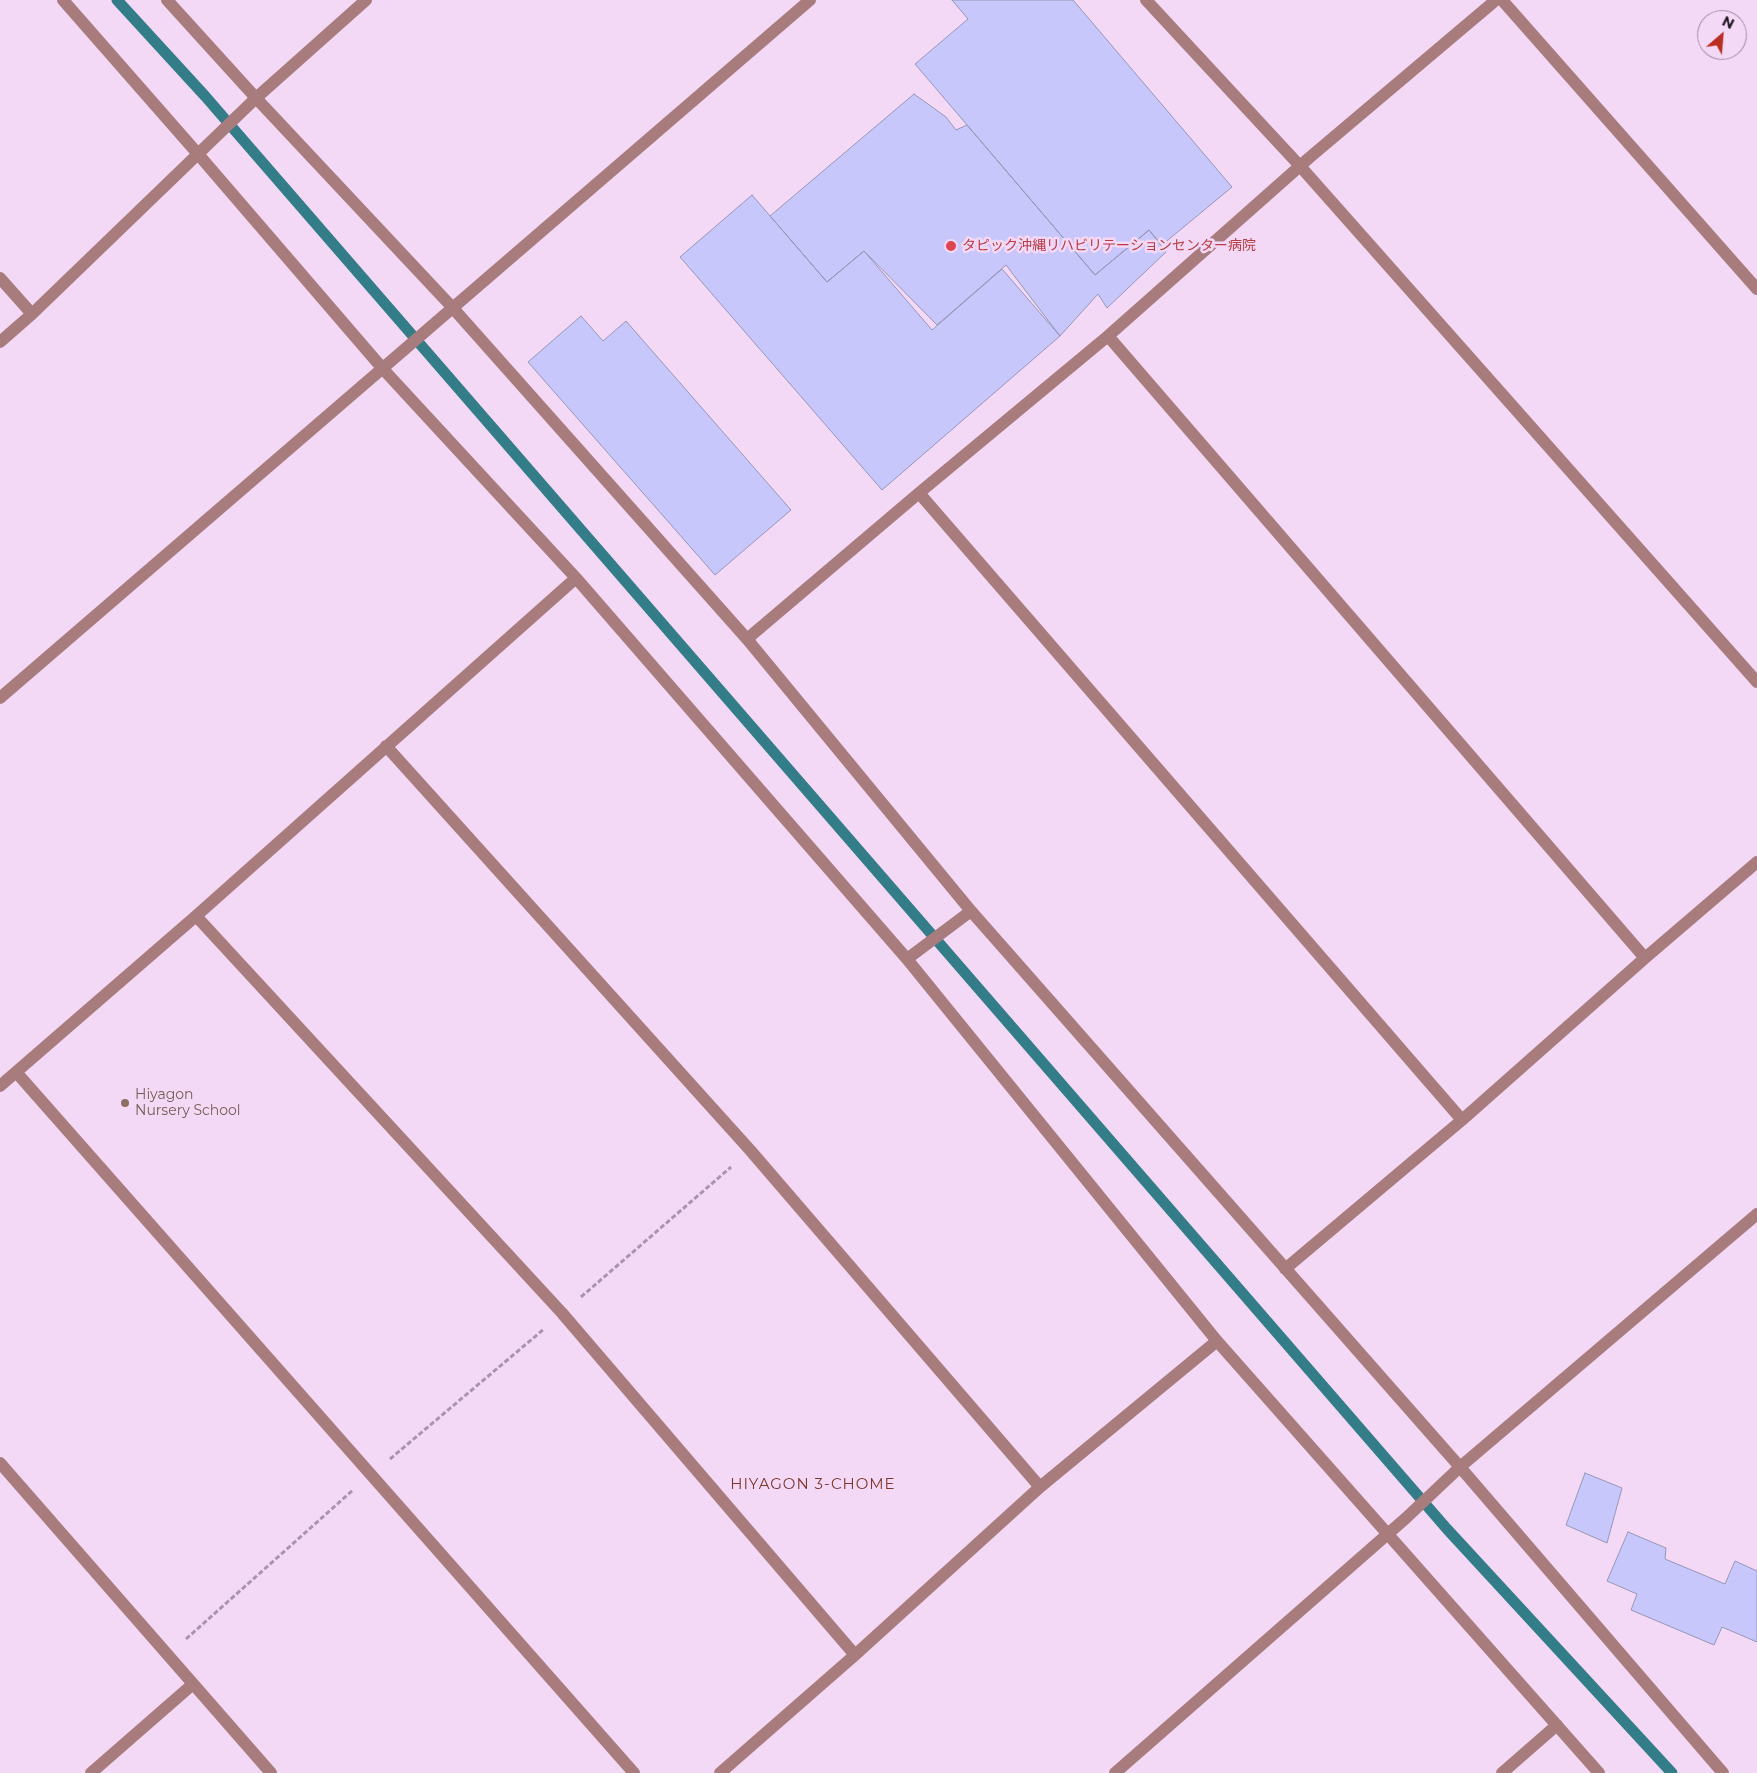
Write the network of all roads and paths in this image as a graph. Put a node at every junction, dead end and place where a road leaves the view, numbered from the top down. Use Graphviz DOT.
graph roads {
  1 [pos="63,0"];
  2 [pos="166,0"];
  3 [pos="366,0"];
  4 [pos="810,0"];
  5 [pos="1146,0"];
  6 [pos="1496,0"];
  7 [pos="1502,0"];
  8 [pos="252,103"];
  9 [pos="200,152"];
  10 [pos="1300,166"];
  11 [pos="0,278"];
  12 [pos="1757,289"];
  13 [pos="452,307"];
  14 [pos="32,314"];
  15 [pos="1108,336"];
  16 [pos="0,342"];
  17 [pos="383,369"];
  18 [pos="919,493"];
  19 [pos="576,578"];
  20 [pos="747,640"];
  21 [pos="1757,682"];
  22 [pos="0,698"];
  23 [pos="386,746"];
  24 [pos="1757,862"];
  25 [pos="971,911"];
  26 [pos="196,916"];
  27 [pos="1645,958"];
  28 [pos="907,959"];
  29 [pos="16,1072"];
  30 [pos="0,1086"];
  31 [pos="1462,1120"];
  32 [pos="750,1150"];
  33 [pos="1757,1214"];
  34 [pos="1285,1269"];
  35 [pos="562,1313"];
  36 [pos="1217,1341"];
  37 [pos="0,1463"];
  38 [pos="1460,1467"];
  39 [pos="370,1475"];
  40 [pos="1040,1488"];
  41 [pos="1387,1534"];
  42 [pos="855,1655"];
  43 [pos="167,1656"];
  44 [pos="194,1684"];
  45 [pos="1557,1725"];
  46 [pos="91,1773"];
  47 [pos="271,1773"];
  48 [pos="634,1773"];
  49 [pos="720,1773"];
  50 [pos="1115,1773"];
  51 [pos="1502,1773"];
  52 [pos="1599,1773"];
  53 [pos="1723,1773"];
  1 -- 9 [label="street"];
  2 -- 8 [label="street"];
  3 -- 8 [label="street"];
  4 -- 13 [label="street"];
  5 -- 10 [label="street"];
  6 -- 10 [label="street"];
  7 -- 12 [label="street"];
  8 -- 9 [label="street"];
  8 -- 13 [label="street"];
  9 -- 14 [label="street"];
  9 -- 17 [label="street"];
  10 -- 15 [label="street"];
  10 -- 21 [label="street"];
  11 -- 14 [label="street"];
  13 -- 17 [label="street"];
  13 -- 20 [label="street"];
  14 -- 16 [label="street"];
  15 -- 18 [label="street"];
  15 -- 27 [label="street"];
  17 -- 19 [label="street"];
  17 -- 22 [label="street"];
  18 -- 20 [label="street"];
  18 -- 31 [label="street"];
  19 -- 23 [label="street"];
  19 -- 28 [label="street"];
  20 -- 25 [label="street"];
  23 -- 26 [label="street"];
  23 -- 32 [label="street"];
  24 -- 27 [label="street"];
  25 -- 28 [label="street"];
  25 -- 34 [label="street"];
  26 -- 29 [label="street"];
  26 -- 35 [label="street"];
  27 -- 31 [label="street"];
  28 -- 36 [label="street"];
  29 -- 30 [label="street"];
  29 -- 39 [label="street"];
  31 -- 34 [label="street"];
  32 -- 35 [label="path"];
  32 -- 40 [label="street"];
  33 -- 38 [label="street"];
  34 -- 38 [label="street"];
  35 -- 39 [label="path"];
  35 -- 42 [label="street"];
  36 -- 40 [label="street"];
  36 -- 41 [label="street"];
  37 -- 43 [label="street"];
  38 -- 41 [label="street"];
  38 -- 53 [label="street"];
  39 -- 43 [label="path"];
  39 -- 48 [label="street"];
  40 -- 42 [label="street"];
  41 -- 45 [label="street"];
  41 -- 50 [label="street"];
  42 -- 49 [label="street"];
  43 -- 44 [label="street"];
  44 -- 46 [label="street"];
  44 -- 47 [label="street"];
  45 -- 51 [label="street"];
  45 -- 52 [label="street"];
}
